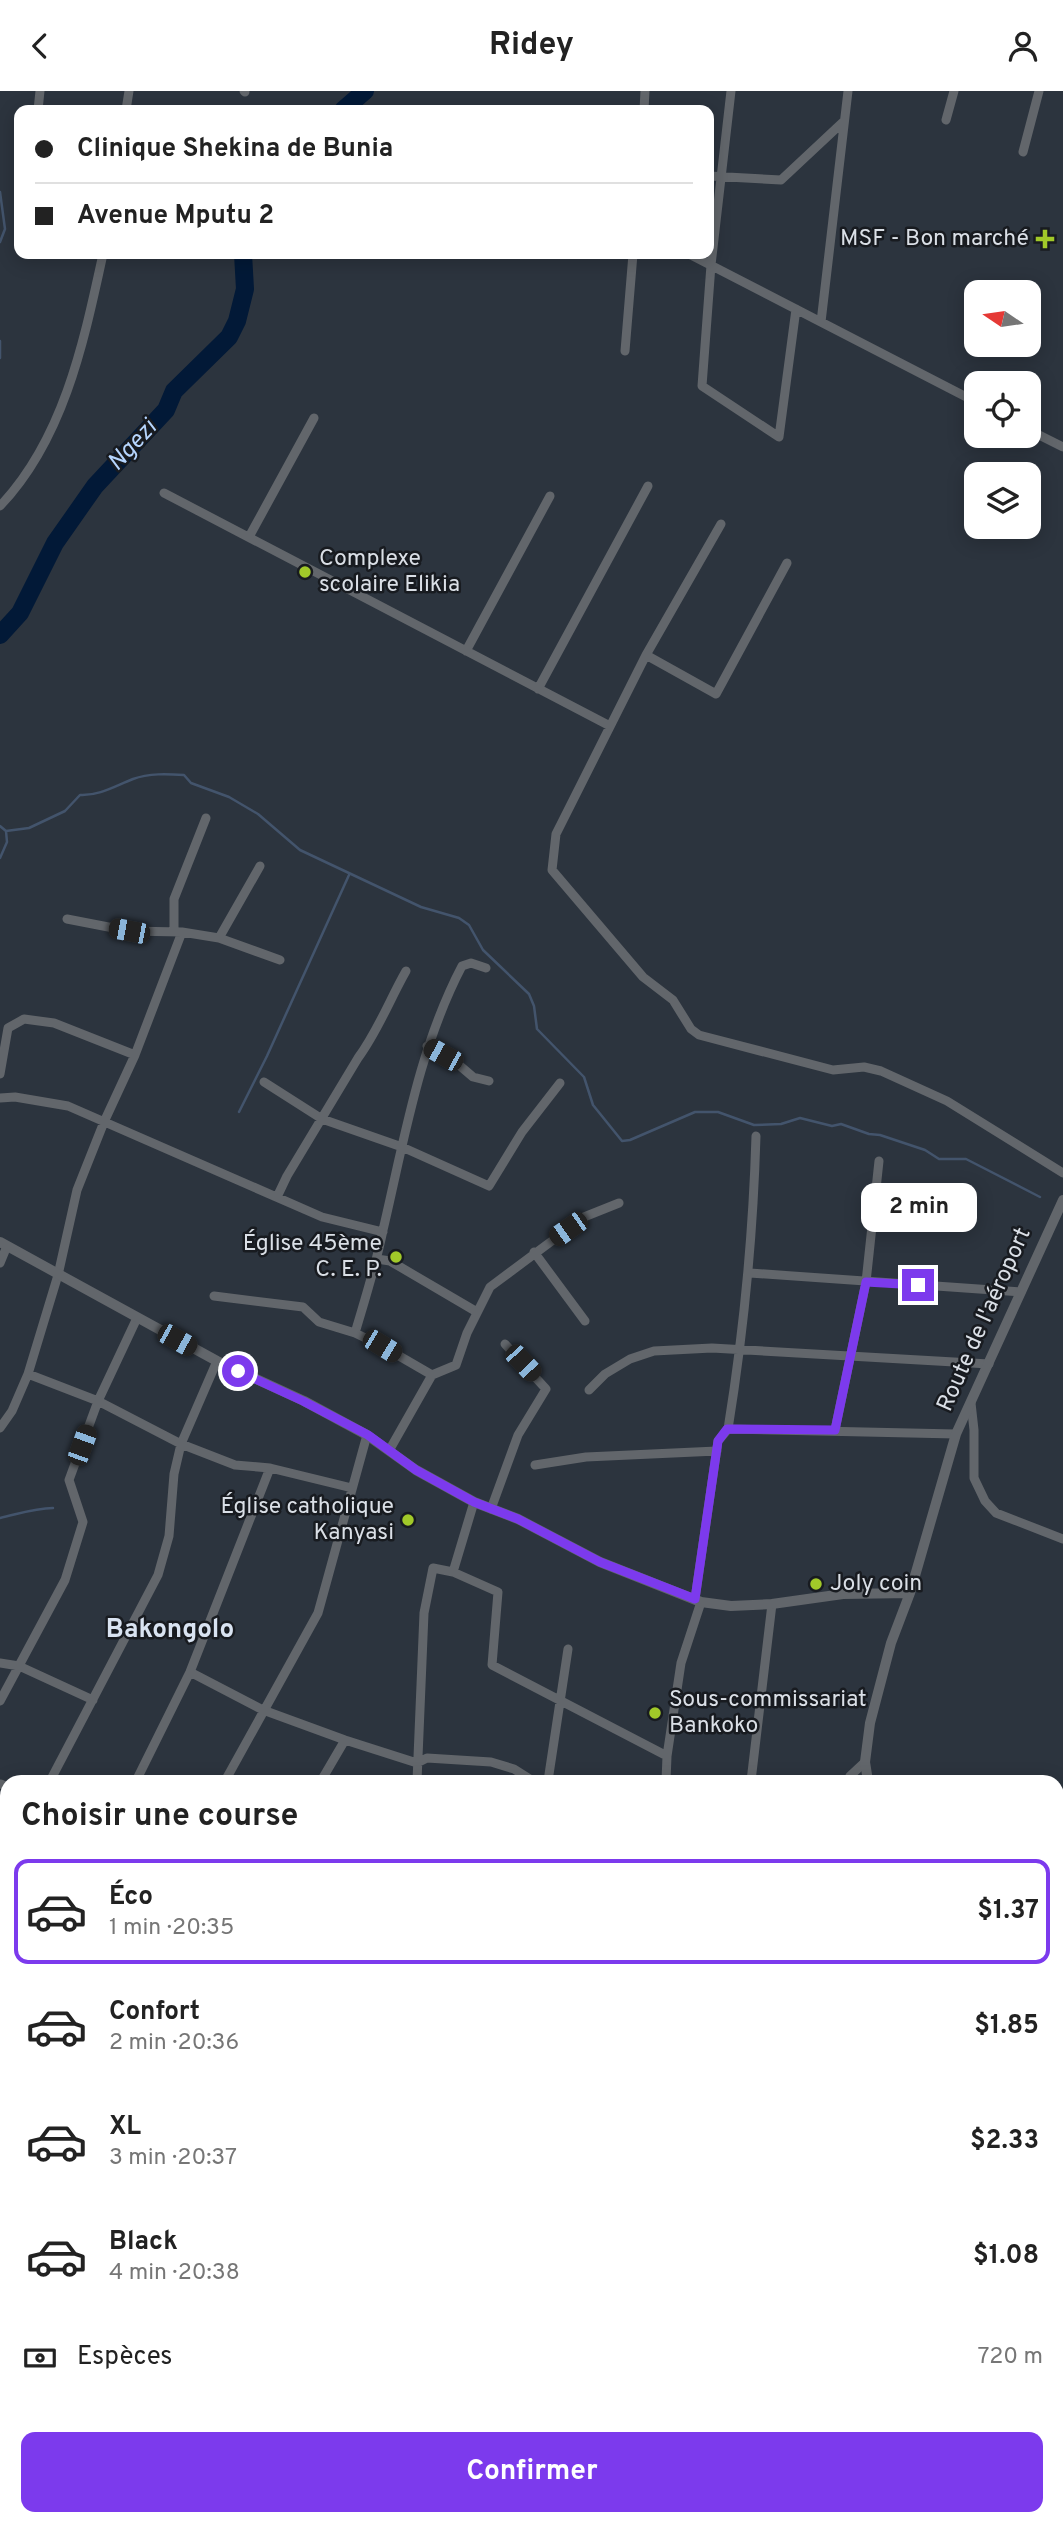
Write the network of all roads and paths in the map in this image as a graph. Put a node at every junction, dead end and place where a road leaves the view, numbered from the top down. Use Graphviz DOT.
graph roads {
  1 [pos="731,91"];
  2 [pos="848,91"];
  3 [pos="954,91"];
  4 [pos="1039,91"];
  5 [pos="946,120"];
  6 [pos="843,121"];
  7 [pos="1023,152"];
  8 [pos="714,176"];
  9 [pos="722,177"];
  10 [pos="714,241"];
  11 [pos="102,259"];
  12 [pos="634,259"];
  13 [pos="699,259"];
  14 [pos="712,259"];
  15 [pos="711,265"];
  16 [pos="796,309"];
  17 [pos="821,322"];
  18 [pos="625,351"];
  19 [pos="964,397"];
  20 [pos="314,418"];
  21 [pos="1041,436"];
  22 [pos="1063,447"];
  23 [pos="648,485"];
  24 [pos="164,493"];
  25 [pos="550,496"];
  26 [pos="0,506"];
  27 [pos="721,524"];
  28 [pos="249,537"];
  29 [pos="787,563"];
  30 [pos="466,651"];
  31 [pos="646,655"];
  32 [pos="538,689"];
  33 [pos="610,726"];
  34 [pos="206,818"];
  35 [pos="260,866"];
  36 [pos="67,919"];
  37 [pos="178,932"];
  38 [pos="219,938"];
  39 [pos="280,960"];
  40 [pos="486,968"];
  41 [pos="406,971"];
  42 [pos="427,1046"];
  43 [pos="135,1055"];
  44 [pos="0,1074"];
  45 [pos="489,1081"];
  46 [pos="264,1082"];
  47 [pos="560,1083"];
  48 [pos="0,1098"];
  49 [pos="322,1119"];
  50 [pos="104,1122"];
  51 [pos="756,1136"];
  52 [pos="401,1147"];
  53 [pos="879,1161"];
  54 [pos="1063,1173"];
  55 [pos="277,1197"];
  56 [pos="1063,1200"];
  57 [pos="619,1203"];
  58 [pos="383,1232"];
  59 [pos="4,1244"];
  60 [pos="534,1252"];
  61 [pos="377,1259"];
  62 [pos="0,1263"];
  63 [pos="750,1273"];
  64 [pos="58,1275"];
  65 [pos="866,1282"];
  66 [pos="1021,1292"];
  67 [pos="214,1296"];
  68 [pos="477,1313"];
  69 [pos="137,1318"];
  70 [pos="585,1321"];
  71 [pos="355,1333"];
  72 [pos="505,1344"];
  73 [pos="741,1350"];
  74 [pos="851,1356"];
  75 [pos="217,1361"];
  76 [pos="989,1364"];
  77 [pos="28,1374"];
  78 [pos="432,1375"];
  79 [pos="589,1390"];
  80 [pos="97,1401"];
  81 [pos="971,1403"];
  82 [pos="0,1428"];
  83 [pos="727,1429"];
  84 [pos="835,1430"];
  85 [pos="956,1434"];
  86 [pos="368,1435"];
  87 [pos="181,1444"];
  88 [pos="390,1450"];
  89 [pos="717,1451"];
  90 [pos="535,1465"];
  91 [pos="270,1468"];
  92 [pos="352,1488"];
  93 [pos="474,1502"];
  94 [pos="491,1509"];
  95 [pos="1063,1539"];
  96 [pos="453,1572"];
  97 [pos="910,1593"];
  98 [pos="698,1600"];
  99 [pos="772,1604"];
  100 [pos="568,1649"];
  101 [pos="0,1663"];
  102 [pos="19,1666"];
  103 [pos="190,1672"];
  104 [pos="93,1700"];
  105 [pos="0,1701"];
  106 [pos="562,1701"];
  107 [pos="263,1710"];
  108 [pos="345,1740"];
  109 [pos="667,1756"];
  110 [pos="865,1762"];
  111 [pos="417,1763"];
  112 [pos="53,1775"];
  113 [pos="139,1775"];
  114 [pos="228,1775"];
  115 [pos="325,1775"];
  116 [pos="417,1775"];
  117 [pos="524,1775"];
  118 [pos="549,1775"];
  119 [pos="666,1775"];
  120 [pos="752,1775"];
  121 [pos="851,1775"];
  122 [pos="867,1775"];
  1 -- 9 [label="street"];
  2 -- 6 [label="street"];
  3 -- 5 [label="street"];
  4 -- 7 [label="street"];
  6 -- 9 [label="street"];
  6 -- 17 [label="street"];
  8 -- 9 [label="street"];
  9 -- 10 [label="street"];
  11 -- 26 [label="street"];
  12 -- 18 [label="street"];
  13 -- 15 [label="street"];
  14 -- 15 [label="street"];
  15 -- 16 [label="street"];
  15 -- 16 [label="street"];
  16 -- 17 [label="street"];
  17 -- 19 [label="street"];
  20 -- 28 [label="street"];
  21 -- 22 [label="street"];
  23 -- 32 [label="street"];
  24 -- 28 [label="street"];
  25 -- 30 [label="street"];
  27 -- 31 [label="street"];
  28 -- 30 [label="street"];
  29 -- 31 [label="street"];
  30 -- 32 [label="street"];
  31 -- 33 [label="street"];
  32 -- 33 [label="street"];
  33 -- 54 [label="street"];
  34 -- 37 [label="street"];
  35 -- 38 [label="street"];
  36 -- 37 [label="street"];
  37 -- 38 [label="street"];
  37 -- 43 [label="street"];
  38 -- 39 [label="street"];
  40 -- 42 [label="street"];
  41 -- 49 [label="street"];
  42 -- 45 [label="street"];
  42 -- 52 [label="street"];
  43 -- 44 [label="street"];
  43 -- 50 [label="street"];
  46 -- 49 [label="street"];
  47 -- 52 [label="street"];
  48 -- 50 [label="street"];
  49 -- 52 [label="street"];
  49 -- 55 [label="street"];
  50 -- 55 [label="street"];
  50 -- 64 [label="street"];
  51 -- 63 [label="street"];
  52 -- 58 [label="street"];
  53 -- 65 [label="street"];
  55 -- 58 [label="street"];
  56 -- 66 [label="street, Route de l'aéroport"];
  57 -- 60 [label="street"];
  58 -- 61 [label="street"];
  59 -- 62 [label="street"];
  59 -- 64 [label="street"];
  60 -- 68 [label="street"];
  60 -- 70 [label="street"];
  61 -- 68 [label="street"];
  61 -- 71 [label="street"];
  63 -- 65 [label="street"];
  63 -- 73 [label="street"];
  64 -- 69 [label="street"];
  64 -- 77 [label="street"];
  65 -- 66 [label="street"];
  65 -- 74 [label="street"];
  66 -- 76 [label="street, Route de l'aéroport"];
  67 -- 71 [label="street"];
  68 -- 78 [label="street"];
  69 -- 75 [label="street"];
  69 -- 80 [label="street"];
  71 -- 78 [label="street"];
  72 -- 94 [label="street"];
  73 -- 74 [label="street"];
  73 -- 79 [label="street"];
  73 -- 83 [label="street"];
  74 -- 76 [label="street"];
  74 -- 84 [label="street"];
  75 -- 86 [label="street"];
  75 -- 87 [label="street"];
  76 -- 81 [label="street, Route de l'aéroport"];
  77 -- 80 [label="street"];
  77 -- 82 [label="street"];
  78 -- 88 [label="street"];
  80 -- 87 [label="street"];
  80 -- 102 [label="street"];
  81 -- 85 [label="street, Route de l'aéroport"];
  81 -- 95 [label="street"];
  83 -- 84 [label="street"];
  83 -- 89 [label="street"];
  84 -- 85 [label="street"];
  85 -- 97 [label="street, Route de l'aéroport"];
  86 -- 88 [label="street"];
  86 -- 92 [label="street"];
  87 -- 91 [label="street"];
  87 -- 104 [label="street"];
  88 -- 93 [label="street"];
  89 -- 90 [label="street"];
  89 -- 98 [label="street"];
  91 -- 92 [label="street"];
  91 -- 103 [label="street"];
  92 -- 107 [label="street"];
  93 -- 94 [label="street"];
  93 -- 96 [label="street"];
  94 -- 98 [label="street"];
  96 -- 106 [label="street"];
  96 -- 111 [label="street"];
  97 -- 99 [label="street"];
  97 -- 110 [label="street, Route de l'aéroport"];
  98 -- 99 [label="street"];
  98 -- 109 [label="street"];
  99 -- 120 [label="street"];
  100 -- 106 [label="street"];
  101 -- 102 [label="street"];
  102 -- 104 [label="street"];
  102 -- 105 [label="street"];
  103 -- 107 [label="street"];
  103 -- 113 [label="street"];
  104 -- 112 [label="street"];
  106 -- 109 [label="street"];
  106 -- 118 [label="street"];
  107 -- 108 [label="street"];
  107 -- 114 [label="street"];
  108 -- 111 [label="street"];
  108 -- 115 [label="street"];
  109 -- 119 [label="street"];
  110 -- 121 [label="street"];
  110 -- 122 [label="street, Route de l'aéroport"];
  111 -- 116 [label="street"];
  111 -- 117 [label="street"];
}
